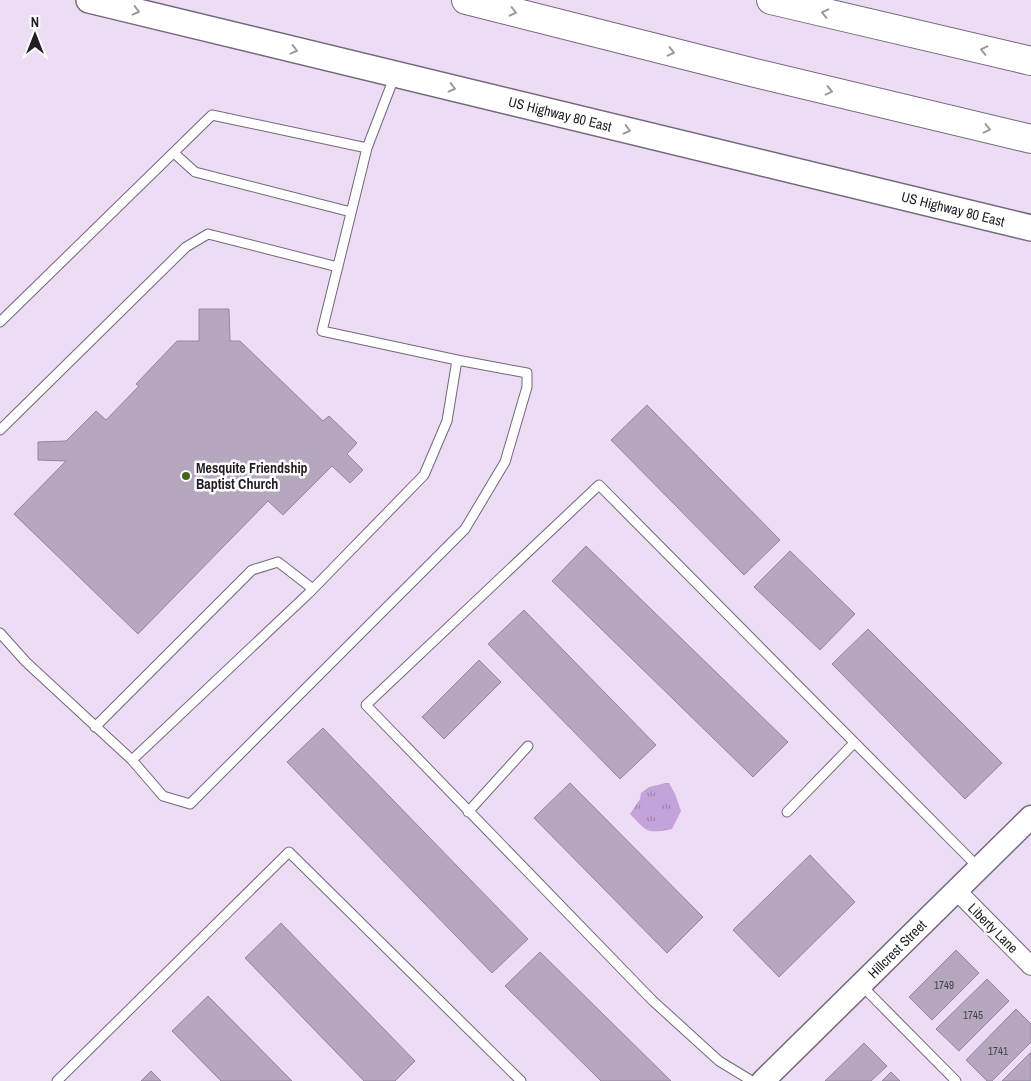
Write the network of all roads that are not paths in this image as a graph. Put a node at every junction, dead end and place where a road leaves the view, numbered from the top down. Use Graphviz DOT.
graph roads {
  1 [pos="88,0"];
  2 [pos="466,0"];
  3 [pos="771,0"];
  4 [pos="1031,61"];
  5 [pos="395,74"];
  6 [pos="1031,139"];
  7 [pos="367,148"];
  8 [pos="174,153"];
  9 [pos="351,212"];
  10 [pos="1031,228"];
  11 [pos="338,267"];
  12 [pos="0,322"];
  13 [pos="456,360"];
  14 [pos="0,430"];
  15 [pos="313,589"];
  16 [pos="0,633"];
  17 [pos="95,727"];
  18 [pos="854,743"];
  19 [pos="528,746"];
  20 [pos="132,760"];
  21 [pos="468,812"];
  22 [pos="787,812"];
  23 [pos="1031,817"];
  24 [pos="979,868"];
  25 [pos="956,890"];
  26 [pos="1031,966"];
  27 [pos="860,984"];
  28 [pos="57,1081"];
  29 [pos="521,1081"];
  30 [pos="752,1081"];
  31 [pos="763,1081"];
  32 [pos="956,1081"];
  1 -- 5 [label="main road, US Highway 80 East, one-way"];
  2 -- 6 [label="highway, one-way"];
  4 -- 3 [label="highway, one-way"];
  5 -- 7 [label="lane"];
  5 -- 10 [label="main road, US Highway 80 East, one-way"];
  7 -- 8 [label="lane"];
  7 -- 9 [label="lane"];
  8 -- 9 [label="lane"];
  8 -- 12 [label="lane"];
  9 -- 11 [label="lane"];
  11 -- 13 [label="lane"];
  11 -- 14 [label="lane"];
  13 -- 15 [label="lane"];
  13 -- 20 [label="lane"];
  15 -- 17 [label="lane"];
  15 -- 20 [label="lane"];
  16 -- 17 [label="lane"];
  17 -- 20 [label="lane"];
  18 -- 21 [label="lane"];
  18 -- 22 [label="lane"];
  18 -- 24 [label="lane"];
  19 -- 21 [label="lane"];
  21 -- 30 [label="lane"];
  23 -- 24 [label="street, Hillcrest Street"];
  24 -- 25 [label="street, Hillcrest Street"];
  25 -- 26 [label="street, Liberty Lane"];
  25 -- 27 [label="street, Hillcrest Street"];
  27 -- 31 [label="street, Hillcrest Street"];
  27 -- 32 [label="lane"];
  28 -- 29 [label="lane"];
}
